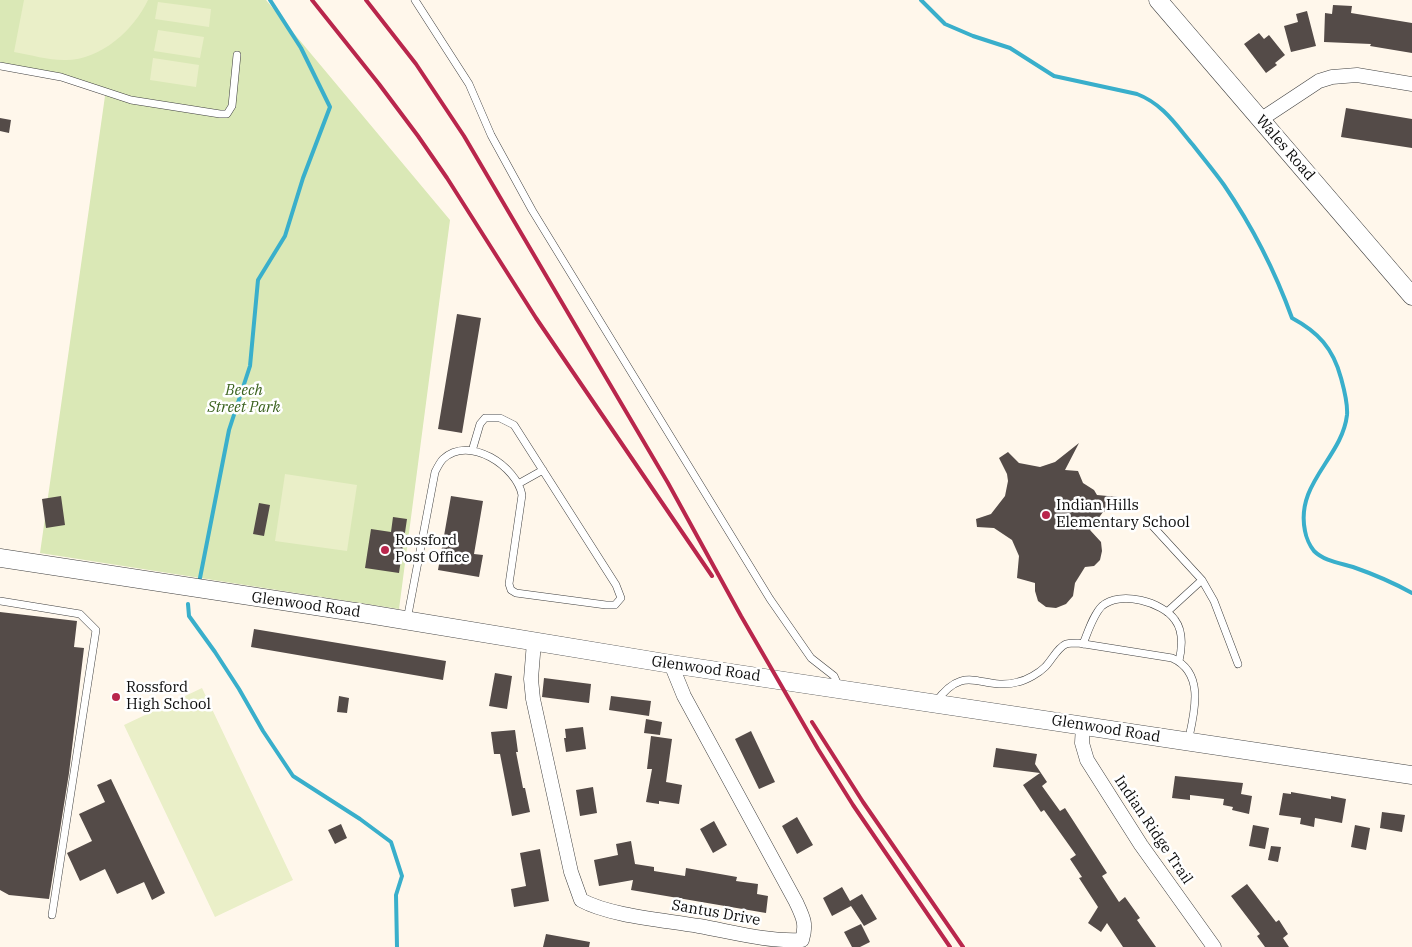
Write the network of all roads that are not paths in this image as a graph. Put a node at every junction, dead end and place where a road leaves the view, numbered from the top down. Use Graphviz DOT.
graph roads {
  1 [pos="415,0"];
  2 [pos="1158,0"];
  3 [pos="237,55"];
  4 [pos="0,66"];
  5 [pos="1412,84"];
  6 [pos="1260,120"];
  7 [pos="1412,296"];
  8 [pos="472,451"];
  9 [pos="543,470"];
  10 [pos="518,484"];
  11 [pos="1147,520"];
  12 [pos="0,558"];
  13 [pos="1202,580"];
  14 [pos="0,601"];
  15 [pos="1167,612"];
  16 [pos="407,621"];
  17 [pos="534,642"];
  18 [pos="1083,644"];
  19 [pos="1179,661"];
  20 [pos="672,664"];
  21 [pos="1238,664"];
  22 [pos="841,690"];
  23 [pos="934,704"];
  24 [pos="1083,725"];
  25 [pos="1188,742"];
  26 [pos="1412,776"];
  27 [pos="52,915"];
  28 [pos="1214,947"];
  1 -- 22 [label="lane"];
  2 -- 6 [label="street, Wales Road"];
  3 -- 4 [label="lane"];
  5 -- 6 [label="street"];
  6 -- 7 [label="street, Wales Road"];
  8 -- 9 [label="lane"];
  8 -- 10 [label="lane"];
  8 -- 16 [label="lane"];
  9 -- 10 [label="lane"];
  9 -- 10 [label="lane"];
  11 -- 13 [label="lane"];
  12 -- 16 [label="street, Glenwood Road"];
  13 -- 15 [label="lane"];
  13 -- 21 [label="lane"];
  14 -- 27 [label="lane"];
  15 -- 18 [label="lane"];
  15 -- 19 [label="lane"];
  16 -- 17 [label="street, Glenwood Road"];
  17 -- 20 [label="street, Glenwood Road"];
  17 -- 20 [label="street, Santus Drive"];
  18 -- 19 [label="lane"];
  18 -- 23 [label="lane"];
  19 -- 25 [label="lane"];
  20 -- 22 [label="street, Glenwood Road"];
  22 -- 23 [label="street, Glenwood Road"];
  23 -- 24 [label="street, Glenwood Road"];
  24 -- 25 [label="street, Glenwood Road"];
  24 -- 28 [label="street, Indian Ridge Trail"];
  25 -- 26 [label="street, Glenwood Road"];
}
